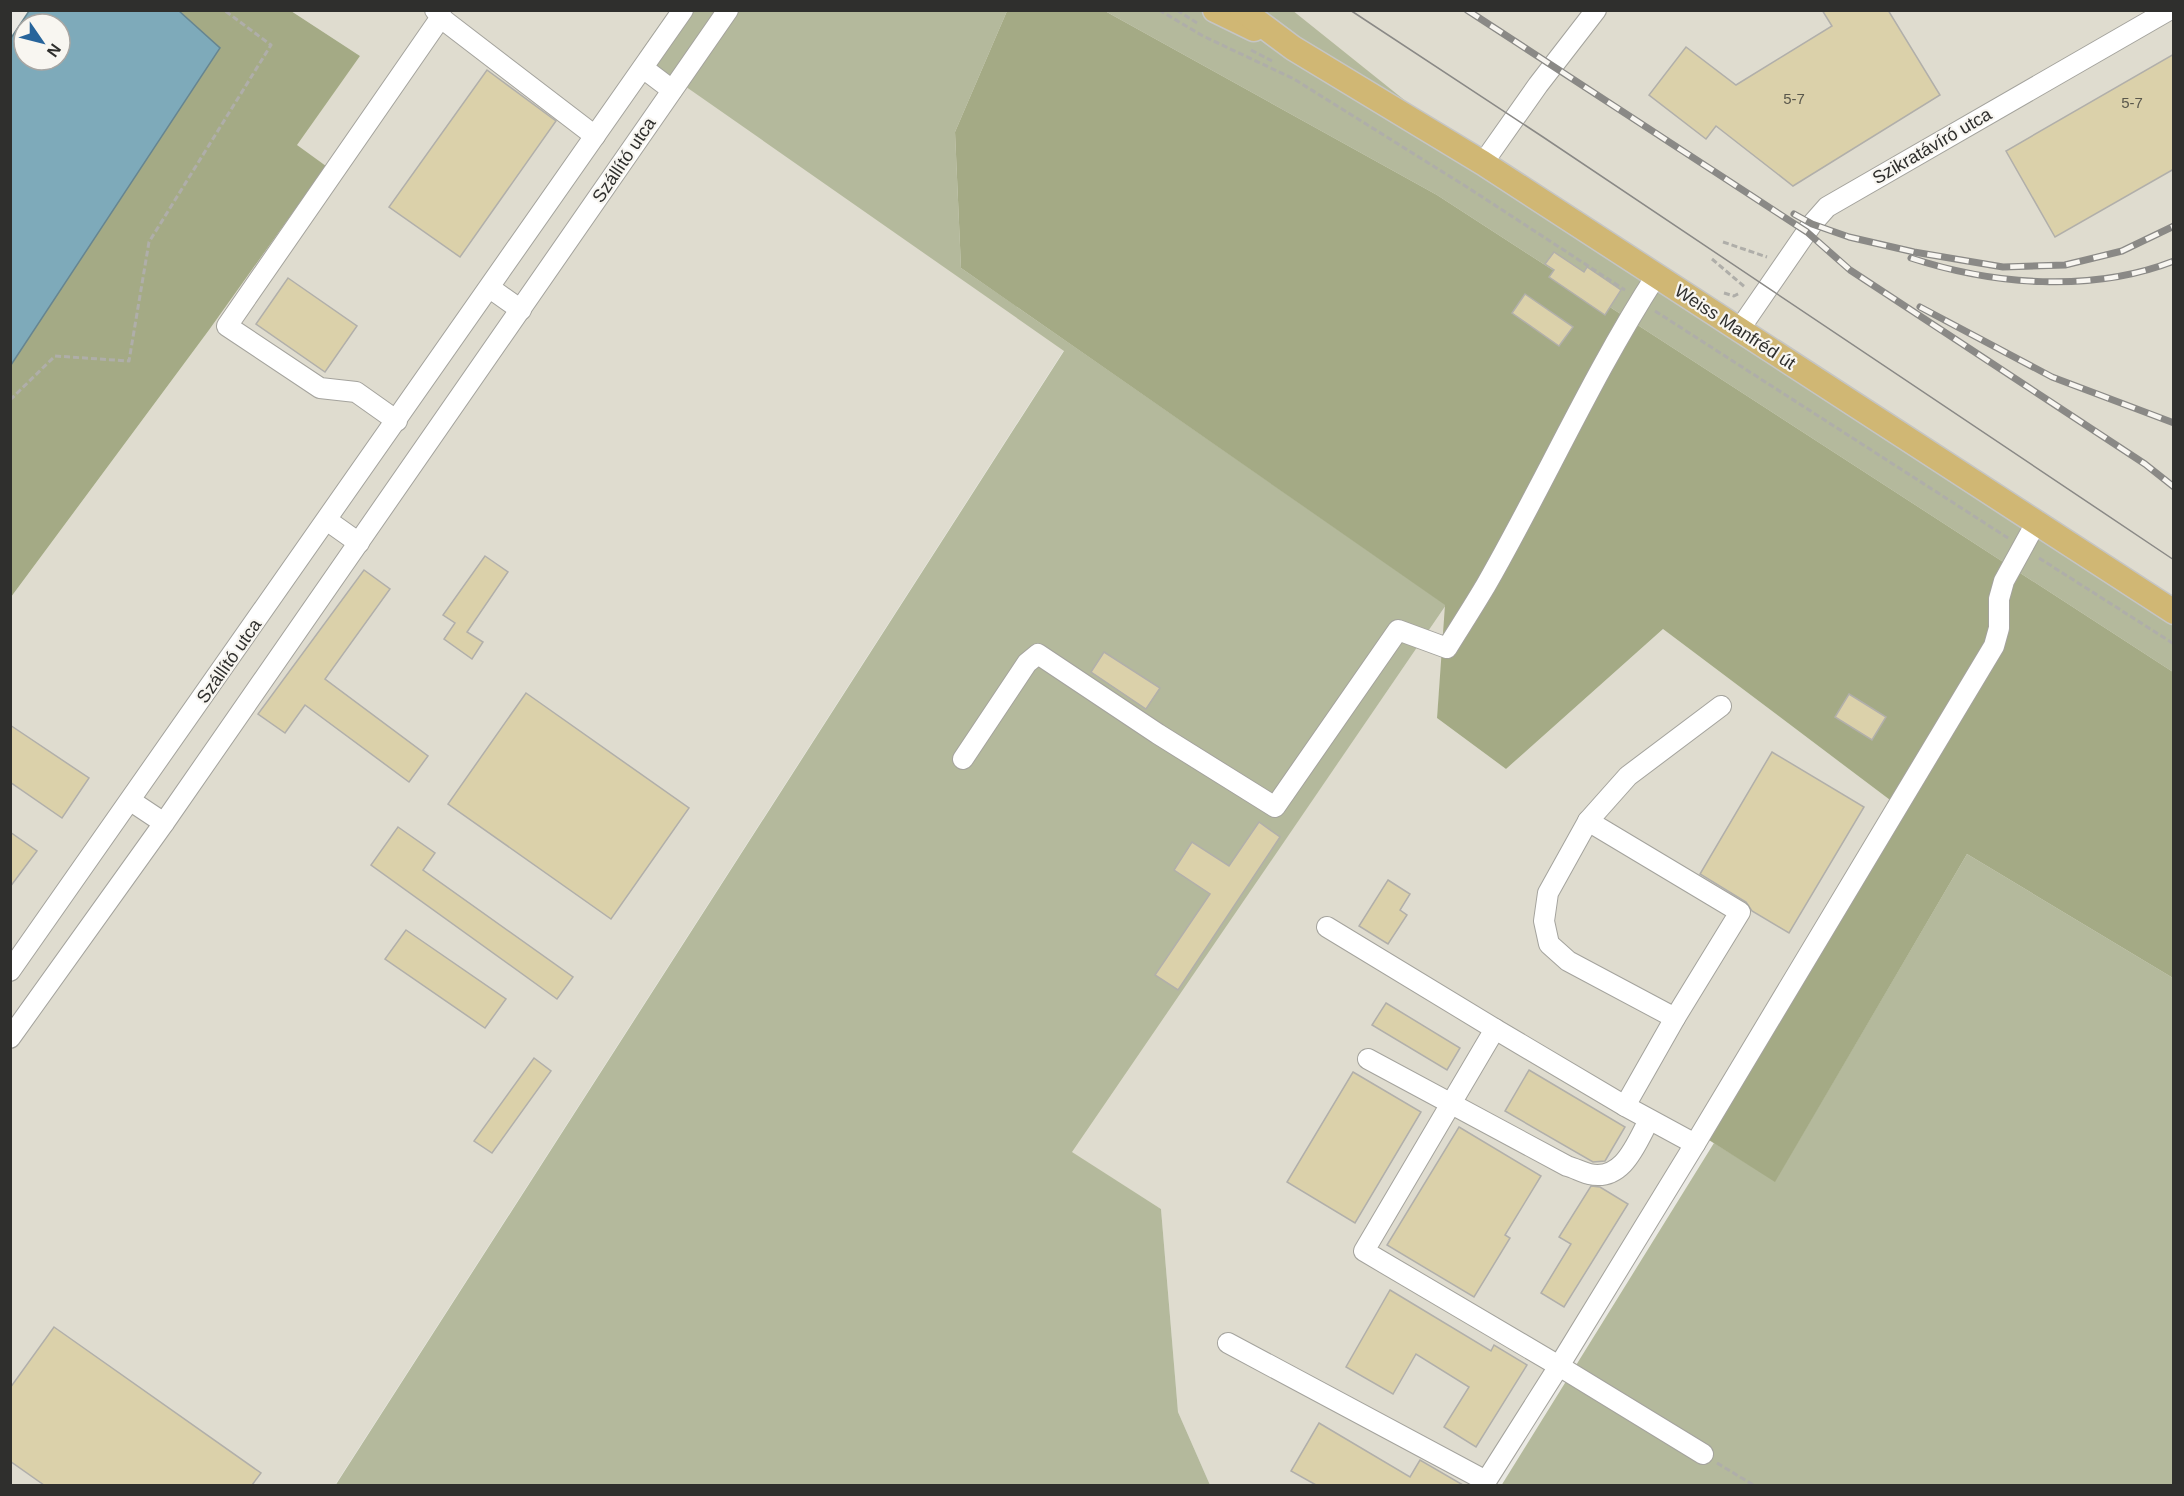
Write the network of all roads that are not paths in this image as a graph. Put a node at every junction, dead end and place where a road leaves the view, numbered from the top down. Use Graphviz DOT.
graph roads {
  1 [pos="683,10"];
  2 [pos="728,10"];
  3 [pos="1215,10"];
  4 [pos="1242,10"];
  5 [pos="1596,10"];
  6 [pos="2169,10"];
  7 [pos="438,14"];
  8 [pos="1293,48"];
  9 [pos="643,68"];
  10 [pos="672,90"];
  11 [pos="595,136"];
  12 [pos="1483,163"];
  13 [pos="1656,276"];
  14 [pos="490,288"];
  15 [pos="521,310"];
  16 [pos="1739,330"];
  17 [pos="398,421"];
  18 [pos="328,521"];
  19 [pos="2037,521"];
  20 [pos="359,543"];
  21 [pos="2174,612"];
  22 [pos="1721,706"];
  23 [pos="963,759"];
  24 [pos="131,801"];
  25 [pos="1588,821"];
  26 [pos="164,823"];
  27 [pos="1328,927"];
  28 [pos="10,971"];
  29 [pos="1675,1018"];
  30 [pos="1495,1029"];
  31 [pos="10,1038"];
  32 [pos="1368,1059"];
  33 [pos="1450,1104"];
  34 [pos="1625,1106"];
  35 [pos="1649,1120"];
  36 [pos="1695,1144"];
  37 [pos="1228,1343"];
  38 [pos="1559,1366"];
  39 [pos="1702,1454"];
  40 [pos="1485,1483"];
  1 -- 9 [label="street, Szállító utca"];
  2 -- 10 [label="street, Szállító utca"];
  3 -- 8 [label="main road, Weiss Manfréd út"];
  4 -- 8 [label="main road, Weiss Manfréd út"];
  5 -- 12 [label="street"];
  6 -- 16 [label="street, Szikratávíró utca"];
  7 -- 11 [label="street"];
  7 -- 17 [label="street"];
  8 -- 12 [label="main road, Weiss Manfréd út"];
  9 -- 10 [label="street"];
  9 -- 11 [label="street, Szállító utca"];
  10 -- 15 [label="street, Szállító utca"];
  11 -- 14 [label="street, Szállító utca"];
  12 -- 13 [label="main road, Weiss Manfréd út"];
  13 -- 16 [label="main road, Weiss Manfréd út"];
  13 -- 23 [label="street"];
  14 -- 15 [label="street"];
  14 -- 17 [label="street, Szállító utca"];
  15 -- 20 [label="street, Szállító utca"];
  16 -- 19 [label="main road, Weiss Manfréd út"];
  17 -- 18 [label="street, Szállító utca"];
  18 -- 20 [label="street"];
  18 -- 24 [label="street, Szállító utca"];
  19 -- 21 [label="main road, Weiss Manfréd út"];
  19 -- 36 [label="street"];
  20 -- 26 [label="street, Szállító utca"];
  22 -- 25 [label="street"];
  24 -- 26 [label="street"];
  24 -- 28 [label="street, Szállító utca"];
  25 -- 29 [label="street"];
  25 -- 29 [label="street"];
  26 -- 31 [label="street, Szállító utca"];
  27 -- 30 [label="street"];
  29 -- 34 [label="street"];
  30 -- 33 [label="street"];
  30 -- 34 [label="street"];
  32 -- 33 [label="street"];
  33 -- 35 [label="street"];
  33 -- 38 [label="street"];
  34 -- 35 [label="street"];
  35 -- 36 [label="street"];
  36 -- 38 [label="street"];
  37 -- 40 [label="street"];
  38 -- 39 [label="street"];
  38 -- 40 [label="street"];
}
